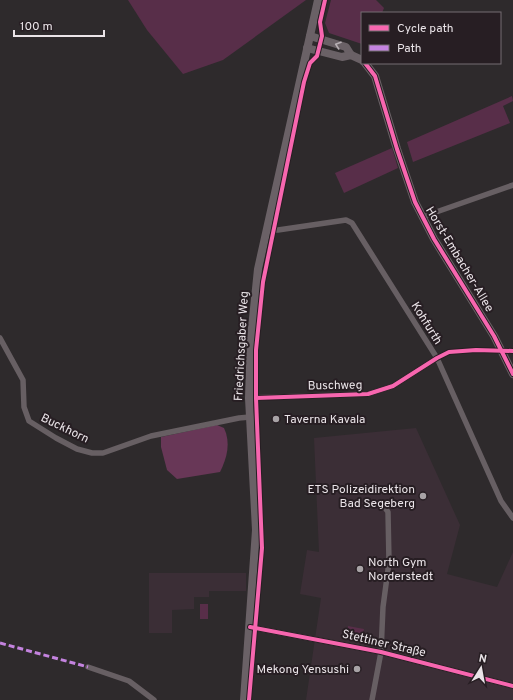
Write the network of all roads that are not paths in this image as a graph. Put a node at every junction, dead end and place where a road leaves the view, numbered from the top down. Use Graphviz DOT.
graph roads {
  1 [pos="318,0"];
  2 [pos="310,36"];
  3 [pos="307,48"];
  4 [pos="351,55"];
  5 [pos="361,60"];
  6 [pos="366,64"];
  7 [pos="513,185"];
  8 [pos="422,217"];
  9 [pos="266,230"];
  10 [pos="0,338"];
  11 [pos="437,358"];
  12 [pos="513,374"];
  13 [pos="249,398"];
  14 [pos="250,418"];
  15 [pos="381,502"];
  16 [pos="513,518"];
  17 [pos="250,627"];
  18 [pos="381,652"];
  19 [pos="88,667"];
  20 [pos="513,686"];
  21 [pos="154,700"];
  22 [pos="244,700"];
  23 [pos="372,700"];
  1 -- 2 [label="main road, Friedrichsgaber Weg"];
  2 -- 3 [label="main road, Friedrichsgaber Weg"];
  4 -- 2 [label="main road, one-way"];
  3 -- 4 [label="main road"];
  3 -- 9 [label="main road, Friedrichsgaber Weg"];
  4 -- 5 [label="main road"];
  6 -- 8 [label="main road, Horst-Embacher-Allee"];
  7 -- 8 [label="street"];
  8 -- 12 [label="main road, Horst-Embacher-Allee"];
  9 -- 11 [label="street, Kohfurth"];
  9 -- 13 [label="main road, Friedrichsgaber Weg"];
  10 -- 14 [label="street, Buckhorn"];
  11 -- 13 [label="street, Buschweg"];
  11 -- 16 [label="street, Kohfurth"];
  13 -- 14 [label="main road, Friedrichsgaber Weg"];
  14 -- 17 [label="main road, Friedrichsgaber Weg"];
  15 -- 18 [label="street"];
  17 -- 18 [label="street, Stettiner Straße"];
  17 -- 22 [label="main road, Friedrichsgaber Weg"];
  18 -- 20 [label="street, Stettiner Straße"];
  18 -- 23 [label="street"];
  19 -- 21 [label="street"];
}
